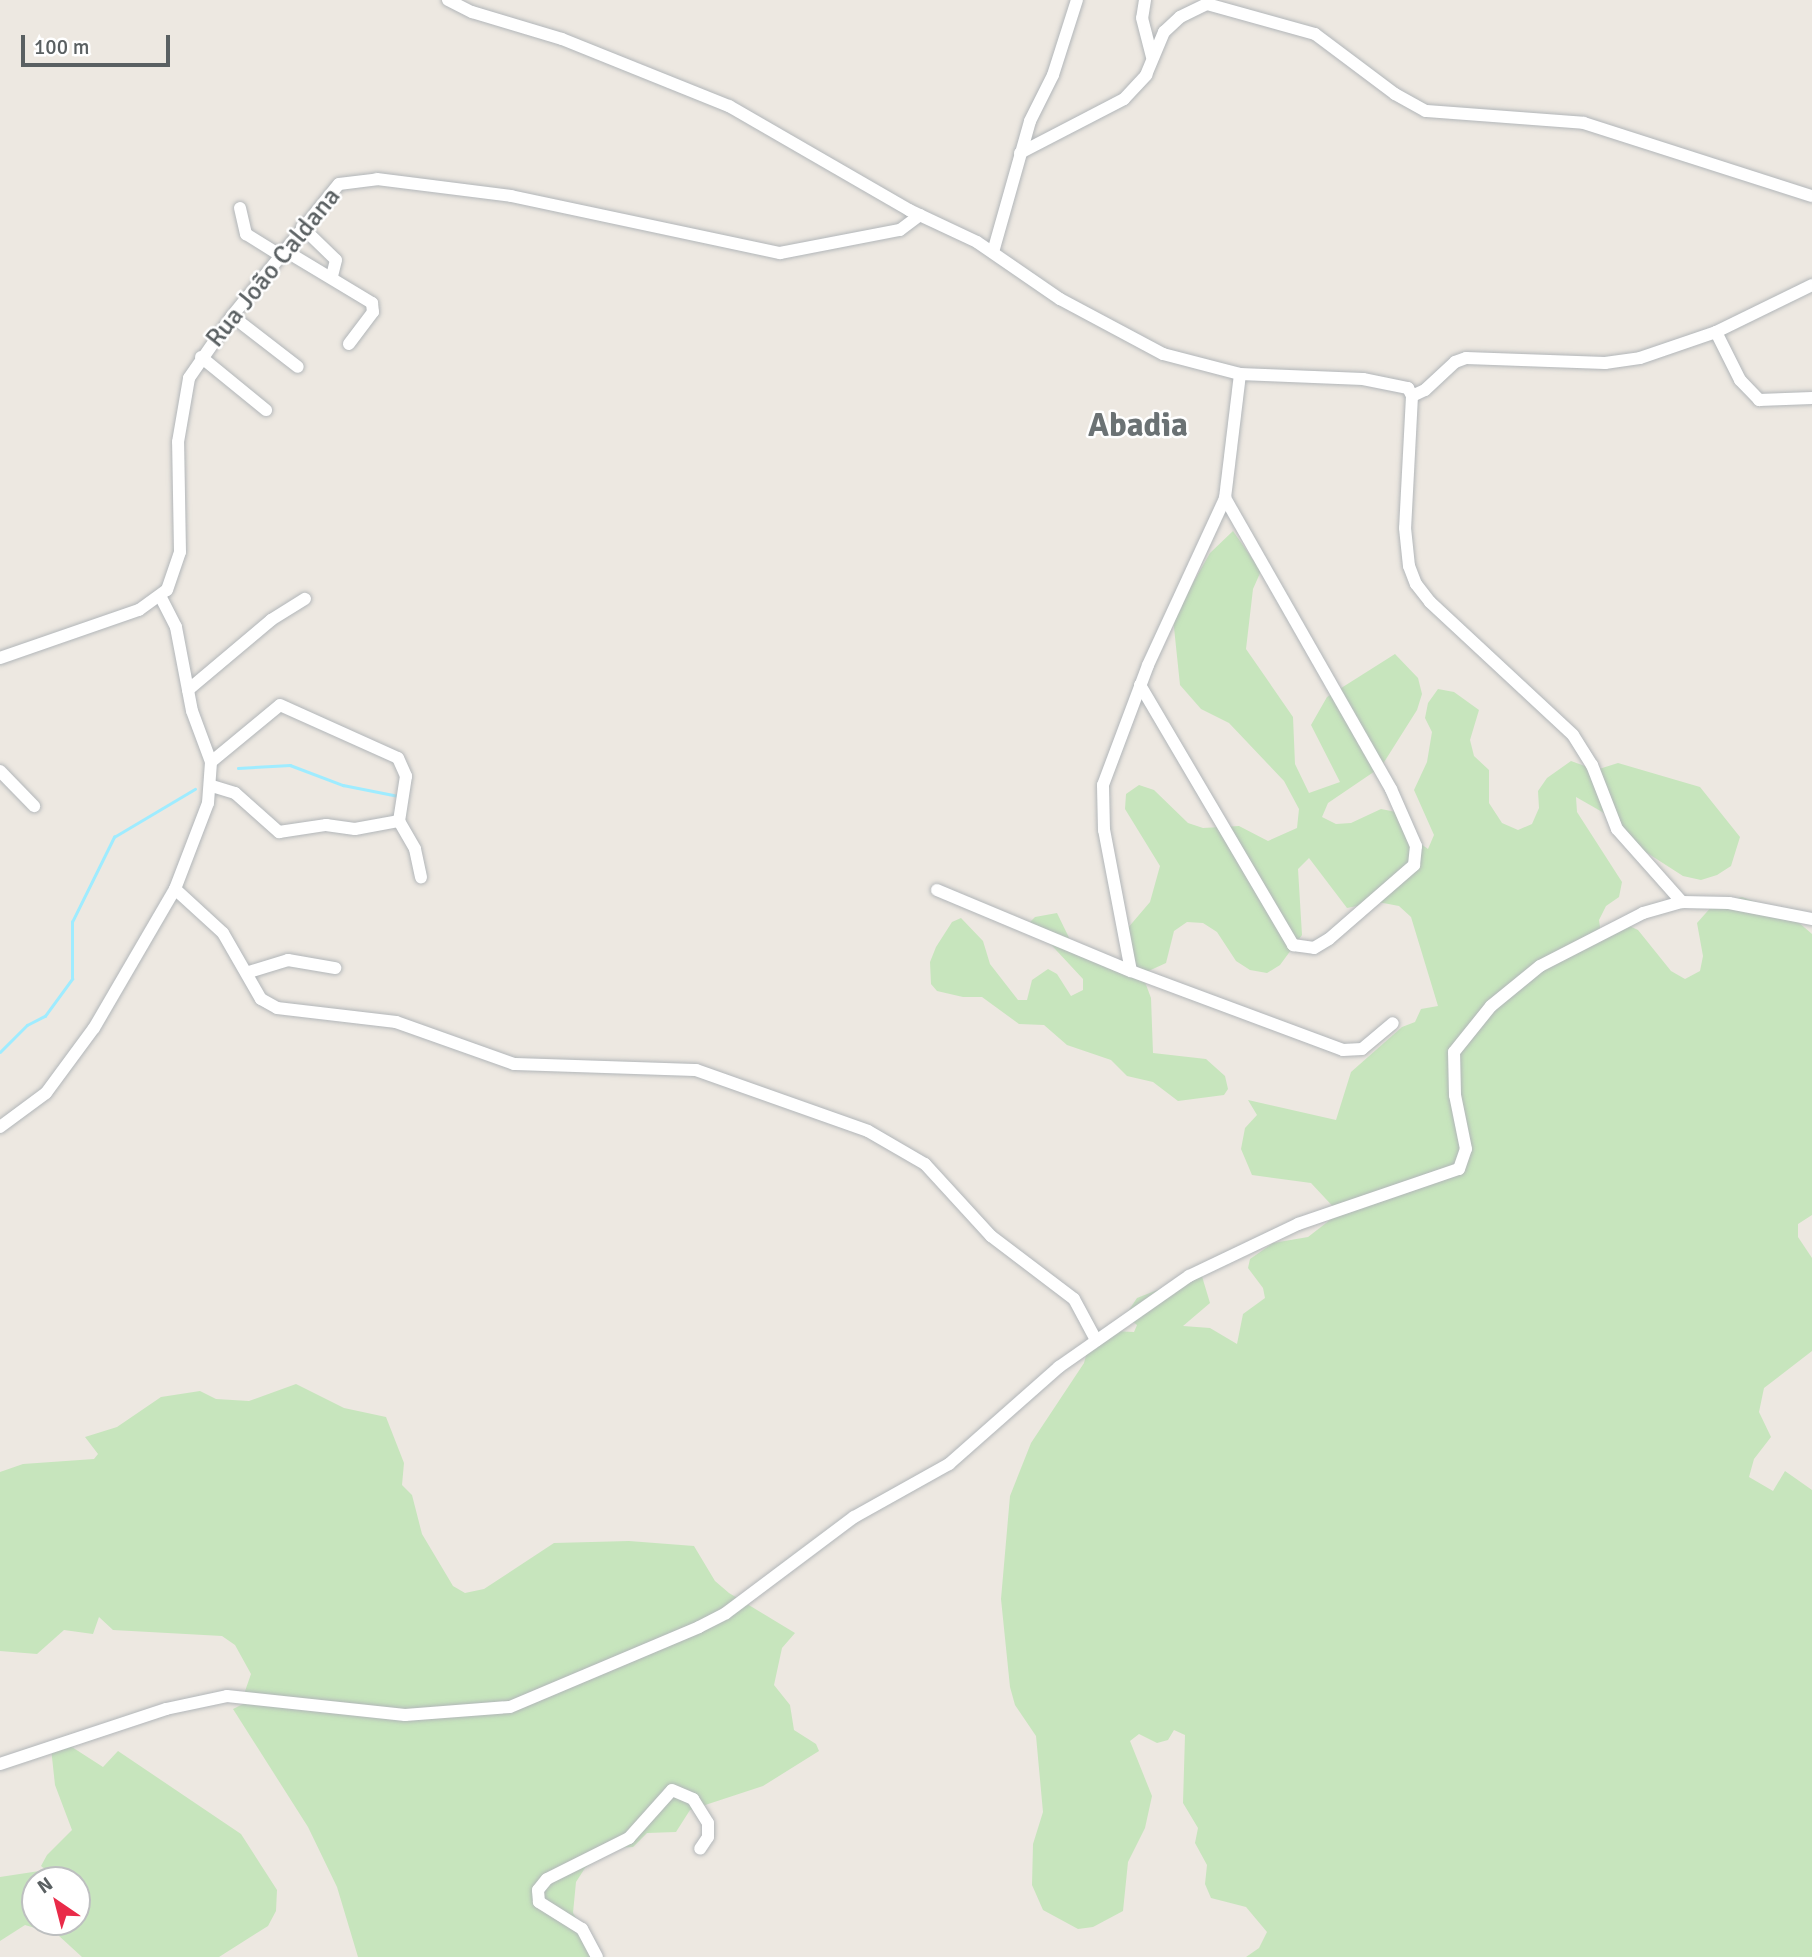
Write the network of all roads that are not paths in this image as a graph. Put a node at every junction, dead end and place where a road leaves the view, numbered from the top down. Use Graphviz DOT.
graph roads {
  1 [pos="448,0"];
  2 [pos="463,0"];
  3 [pos="1077,0"];
  4 [pos="1144,0"];
  5 [pos="472,12"];
  6 [pos="1152,57"];
  7 [pos="1020,153"];
  8 [pos="1812,196"];
  9 [pos="240,208"];
  10 [pos="915,212"];
  11 [pos="302,227"];
  12 [pos="282,252"];
  13 [pos="993,252"];
  14 [pos="332,276"];
  15 [pos="1812,285"];
  16 [pos="232,316"];
  17 [pos="1716,332"];
  18 [pos="349,344"];
  19 [pos="201,357"];
  20 [pos="298,367"];
  21 [pos="1240,374"];
  22 [pos="1412,396"];
  23 [pos="1812,398"];
  24 [pos="265,411"];
  25 [pos="1225,498"];
  26 [pos="1243,529"];
  27 [pos="1212,531"];
  28 [pos="161,597"];
  29 [pos="305,599"];
  30 [pos="0,658"];
  31 [pos="1140,685"];
  32 [pos="188,690"];
  33 [pos="211,762"];
  34 [pos="0,771"];
  35 [pos="212,786"];
  36 [pos="34,806"];
  37 [pos="399,821"];
  38 [pos="421,877"];
  39 [pos="175,889"];
  40 [pos="937,890"];
  41 [pos="1682,902"];
  42 [pos="1812,919"];
  43 [pos="335,968"];
  44 [pos="1131,971"];
  45 [pos="249,972"];
  46 [pos="1393,1023"];
  47 [pos="0,1127"];
  48 [pos="1096,1340"];
  49 [pos="0,1764"];
  50 [pos="700,1849"];
  51 [pos="597,1957"];
  1 -- 5 [label="street"];
  2 -- 5 [label="street"];
  3 -- 7 [label="street"];
  4 -- 6 [label="street"];
  5 -- 10 [label="street"];
  6 -- 7 [label="street"];
  6 -- 8 [label="street"];
  7 -- 13 [label="street"];
  9 -- 12 [label="street"];
  10 -- 11 [label="street, Rua João Caldana"];
  10 -- 13 [label="street"];
  11 -- 12 [label="street, Rua João Caldana"];
  11 -- 14 [label="street"];
  12 -- 14 [label="street"];
  12 -- 16 [label="street, Rua João Caldana"];
  13 -- 21 [label="street"];
  14 -- 18 [label="street"];
  15 -- 17 [label="street"];
  16 -- 19 [label="street, Rua João Caldana"];
  16 -- 20 [label="street"];
  17 -- 22 [label="street"];
  17 -- 23 [label="street"];
  19 -- 24 [label="street"];
  19 -- 28 [label="street, Rua João Caldana"];
  21 -- 22 [label="street"];
  21 -- 25 [label="street"];
  22 -- 41 [label="street"];
  25 -- 26 [label="street"];
  25 -- 27 [label="street"];
  26 -- 27 [label="street"];
  26 -- 31 [label="street"];
  27 -- 31 [label="street"];
  28 -- 30 [label="street"];
  28 -- 32 [label="street"];
  29 -- 32 [label="street"];
  31 -- 44 [label="street"];
  32 -- 33 [label="street"];
  33 -- 35 [label="street"];
  33 -- 37 [label="street"];
  34 -- 36 [label="street"];
  35 -- 37 [label="street"];
  35 -- 39 [label="street"];
  37 -- 38 [label="street"];
  39 -- 45 [label="street"];
  39 -- 47 [label="street"];
  40 -- 44 [label="street"];
  41 -- 42 [label="street"];
  41 -- 48 [label="street"];
  43 -- 45 [label="street"];
  44 -- 46 [label="street"];
  45 -- 48 [label="street"];
  48 -- 49 [label="street"];
  50 -- 51 [label="street"];
}
